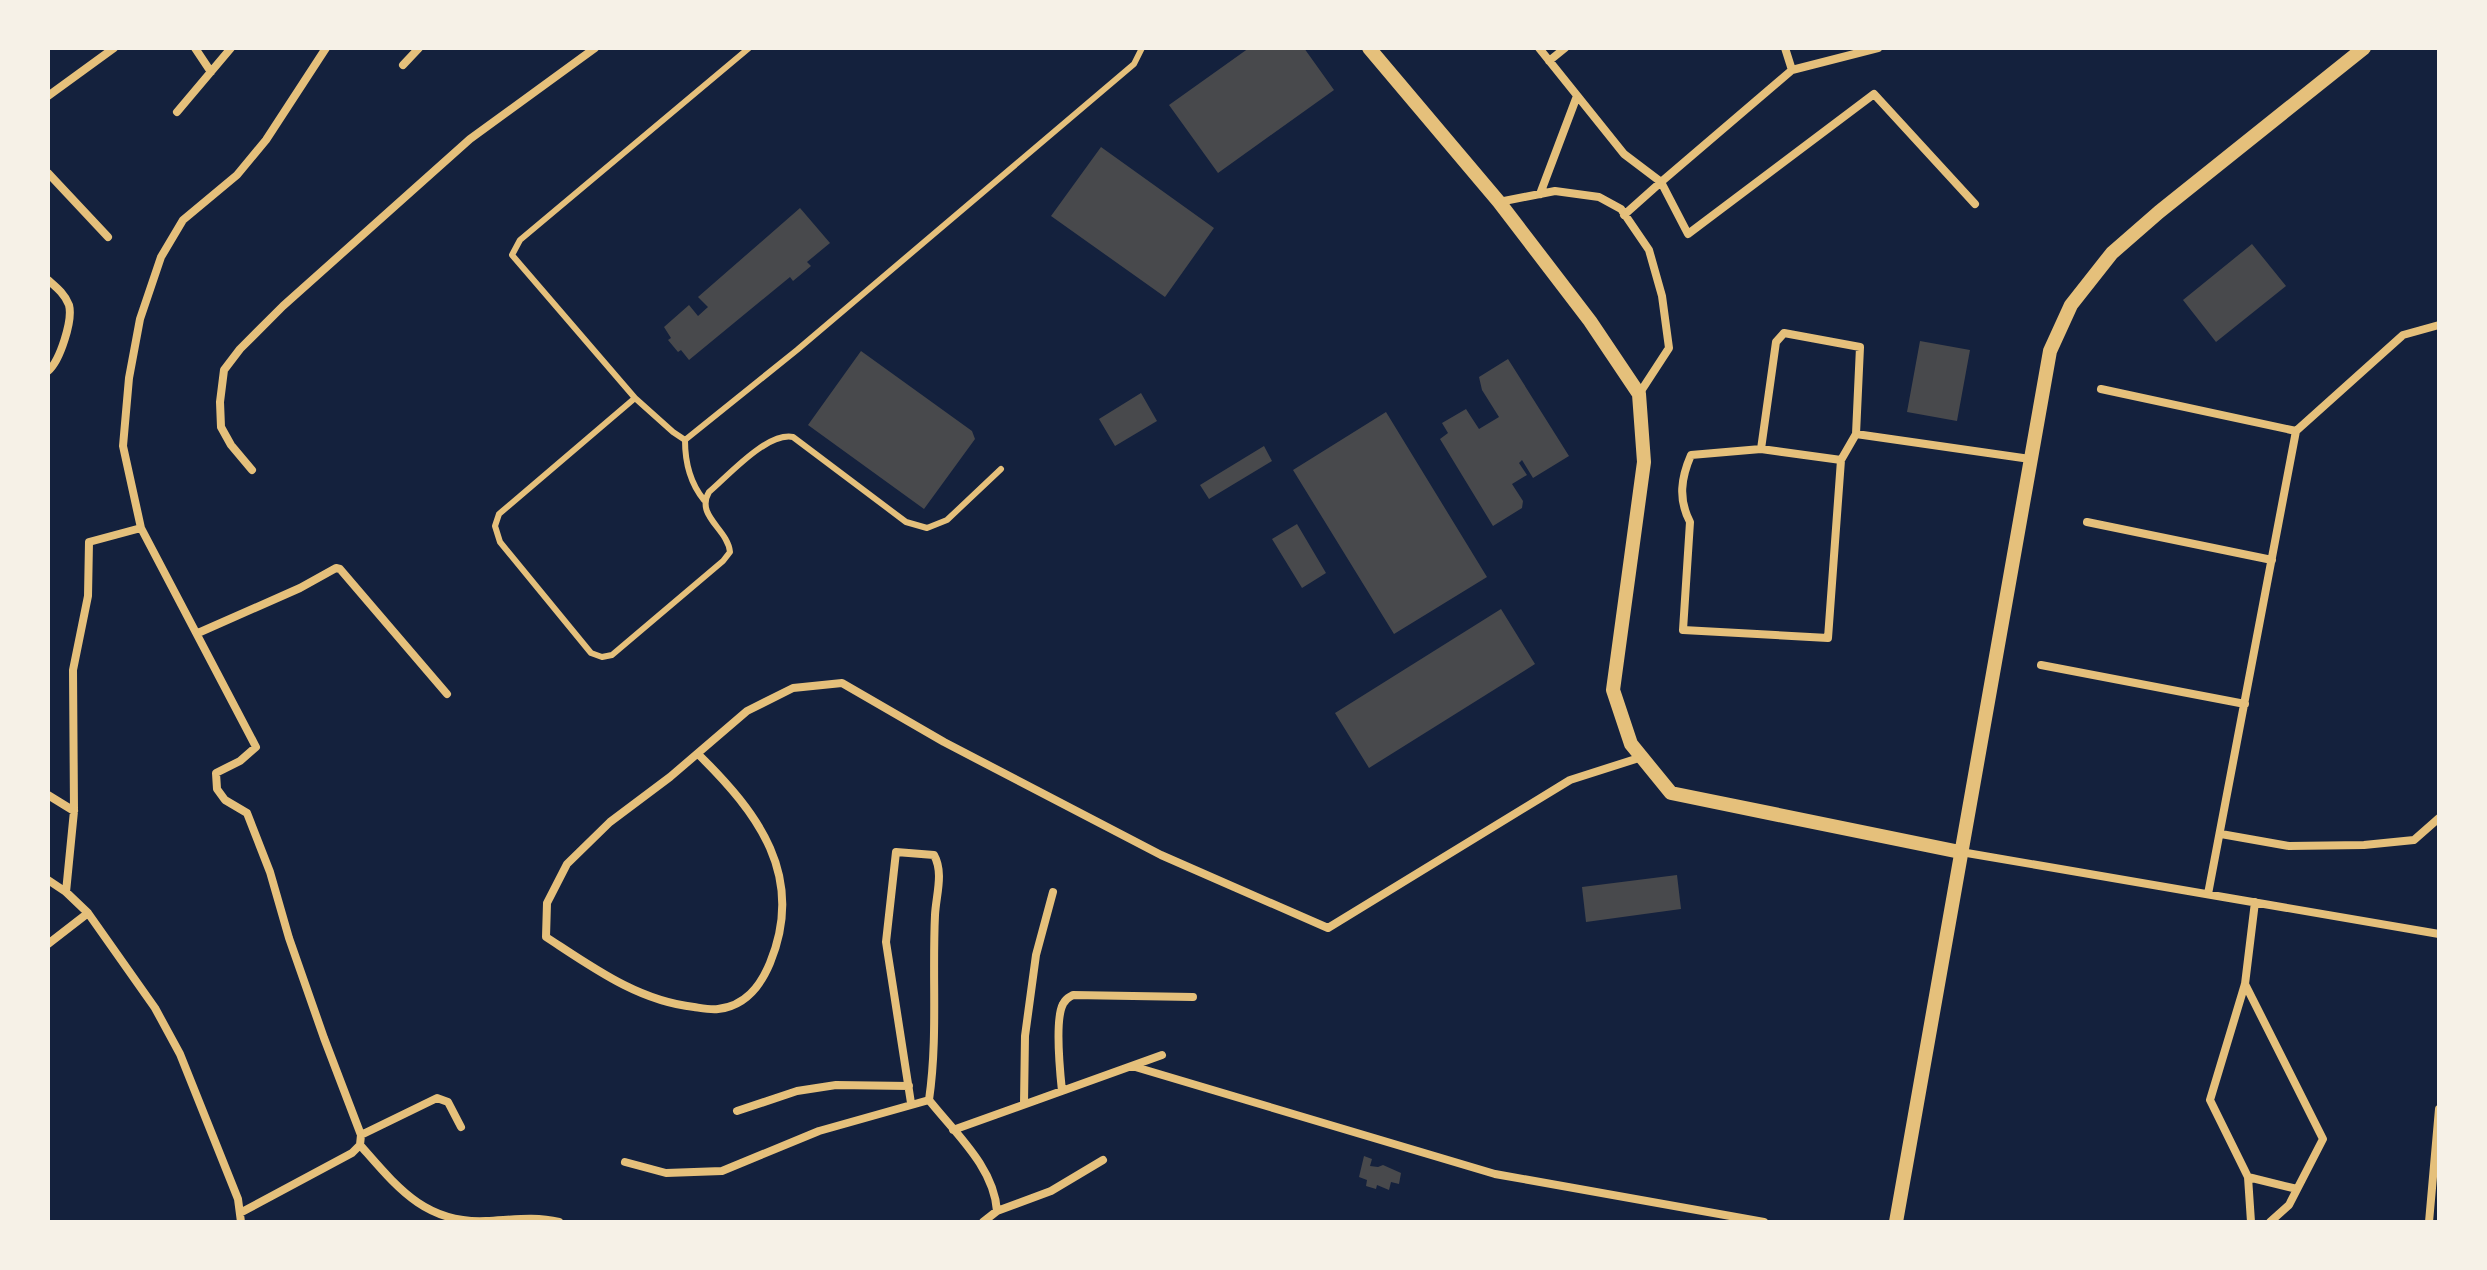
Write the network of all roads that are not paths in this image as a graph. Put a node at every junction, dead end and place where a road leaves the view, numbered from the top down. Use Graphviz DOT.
graph roads {
  1 [pos="114,48"];
  2 [pos="195,48"];
  3 [pos="231,48"];
  4 [pos="326,48"];
  5 [pos="419,48"];
  6 [pos="595,48"];
  7 [pos="749,48"];
  8 [pos="1142,48"];
  9 [pos="1369,48"];
  10 [pos="1539,48"];
  11 [pos="1565,48"];
  12 [pos="1785,48"];
  13 [pos="1878,48"];
  14 [pos="2362,48"];
  15 [pos="1549,61"];
  16 [pos="403,65"];
  17 [pos="1792,70"];
  18 [pos="211,72"];
  19 [pos="48,96"];
  20 [pos="1577,96"];
  21 [pos="177,112"];
  22 [pos="48,173"];
  23 [pos="1661,182"];
  24 [pos="1540,194"];
  25 [pos="1499,202"];
  26 [pos="1975,204"];
  27 [pos="1624,215"];
  28 [pos="108,237"];
  29 [pos="48,280"];
  30 [pos="2439,325"];
  31 [pos="48,371"];
  32 [pos="2101,389"];
  33 [pos="1639,394"];
  34 [pos="635,398"];
  35 [pos="2296,431"];
  36 [pos="1856,434"];
  37 [pos="685,440"];
  38 [pos="1761,449"];
  39 [pos="2030,459"];
  40 [pos="1841,460"];
  41 [pos="1001,469"];
  42 [pos="252,470"];
  43 [pos="704,500"];
  44 [pos="2087,522"];
  45 [pos="141,528"];
  46 [pos="2272,560"];
  47 [pos="198,633"];
  48 [pos="2041,665"];
  49 [pos="447,694"];
  50 [pos="2245,704"];
  51 [pos="698,754"];
  52 [pos="1642,757"];
  53 [pos="48,795"];
  54 [pos="74,811"];
  55 [pos="2439,818"];
  56 [pos="2221,834"];
  57 [pos="1960,852"];
  58 [pos="48,880"];
  59 [pos="66,892"];
  60 [pos="1053,892"];
  61 [pos="2208,894"];
  62 [pos="2255,902"];
  63 [pos="88,913"];
  64 [pos="2439,934"];
  65 [pos="48,944"];
  66 [pos="2245,984"];
  67 [pos="1193,997"];
  68 [pos="1162,1055"];
  69 [pos="1132,1066"];
  70 [pos="909,1086"];
  71 [pos="1062,1091"];
  72 [pos="929,1100"];
  73 [pos="911,1103"];
  74 [pos="1024,1103"];
  75 [pos="2439,1109"];
  76 [pos="737,1111"];
  77 [pos="2439,1119"];
  78 [pos="461,1127"];
  79 [pos="953,1130"];
  80 [pos="360,1140"];
  81 [pos="1103,1160"];
  82 [pos="625,1162"];
  83 [pos="2248,1177"];
  84 [pos="2297,1189"];
  85 [pos="997,1211"];
  86 [pos="241,1217"];
  87 [pos="559,1222"];
  88 [pos="983,1222"];
  89 [pos="1764,1222"];
  90 [pos="1896,1222"];
  91 [pos="2251,1222"];
  92 [pos="2270,1222"];
  93 [pos="2429,1222"];
  1 -- 19 [label="street"];
  2 -- 18 [label="street"];
  3 -- 18 [label="street"];
  4 -- 45 [label="street"];
  5 -- 16 [label="street"];
  6 -- 42 [label="street"];
  7 -- 34 [label="lane"];
  8 -- 37 [label="lane"];
  9 -- 25 [label="street"];
  10 -- 15 [label="street"];
  11 -- 15 [label="street"];
  12 -- 17 [label="street"];
  13 -- 17 [label="street"];
  14 -- 39 [label="street"];
  15 -- 20 [label="street"];
  17 -- 23 [label="street"];
  18 -- 21 [label="street"];
  20 -- 23 [label="street"];
  20 -- 24 [label="street"];
  22 -- 28 [label="street"];
  23 -- 26 [label="street"];
  23 -- 27 [label="street"];
  24 -- 25 [label="street"];
  24 -- 27 [label="street"];
  25 -- 33 [label="street"];
  27 -- 33 [label="street"];
  29 -- 31 [label="street"];
  30 -- 35 [label="street"];
  32 -- 35 [label="street"];
  33 -- 52 [label="street"];
  34 -- 37 [label="lane"];
  34 -- 43 [label="lane"];
  35 -- 46 [label="street"];
  36 -- 38 [label="street"];
  36 -- 39 [label="street"];
  36 -- 40 [label="street"];
  37 -- 43 [label="lane"];
  38 -- 40 [label="street"];
  38 -- 40 [label="street"];
  39 -- 57 [label="street"];
  41 -- 43 [label="lane"];
  44 -- 46 [label="street"];
  45 -- 47 [label="street"];
  45 -- 54 [label="street"];
  46 -- 50 [label="street"];
  47 -- 49 [label="street"];
  47 -- 80 [label="street"];
  48 -- 50 [label="street"];
  50 -- 56 [label="street"];
  51 -- 51 [label="street"];
  51 -- 52 [label="street"];
  52 -- 57 [label="street"];
  53 -- 54 [label="street"];
  54 -- 59 [label="street"];
  55 -- 56 [label="street"];
  56 -- 61 [label="street"];
  57 -- 61 [label="street"];
  57 -- 90 [label="street"];
  58 -- 59 [label="street"];
  59 -- 63 [label="street"];
  60 -- 74 [label="street"];
  61 -- 62 [label="street"];
  62 -- 64 [label="street"];
  62 -- 66 [label="street"];
  63 -- 65 [label="street"];
  63 -- 86 [label="street"];
  66 -- 83 [label="street"];
  66 -- 84 [label="street"];
  67 -- 71 [label="street"];
  68 -- 69 [label="street"];
  69 -- 71 [label="street"];
  69 -- 89 [label="street"];
  70 -- 72 [label="street"];
  70 -- 73 [label="street"];
  70 -- 76 [label="street"];
  71 -- 74 [label="street"];
  72 -- 73 [label="street"];
  72 -- 79 [label="street"];
  73 -- 82 [label="street"];
  74 -- 79 [label="street"];
  75 -- 77 [label="street"];
  77 -- 93 [label="street"];
  78 -- 80 [label="street"];
  79 -- 85 [label="street"];
  80 -- 86 [label="street"];
  80 -- 87 [label="street"];
  81 -- 85 [label="street"];
  83 -- 84 [label="street"];
  83 -- 91 [label="street"];
  84 -- 92 [label="street"];
  85 -- 88 [label="street"];
}
